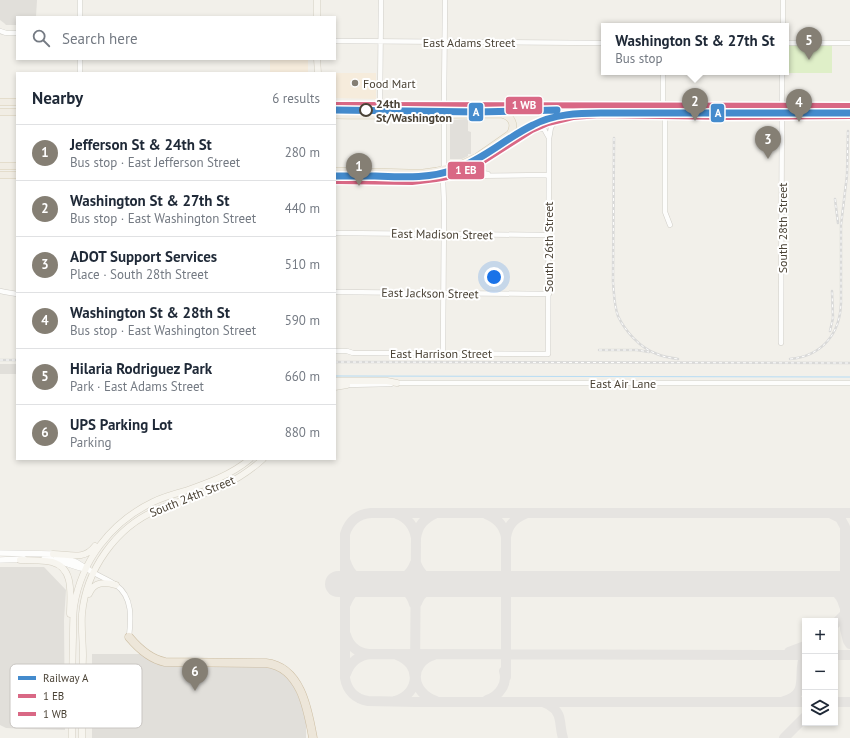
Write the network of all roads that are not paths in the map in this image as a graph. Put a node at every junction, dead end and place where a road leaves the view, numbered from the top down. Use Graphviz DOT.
graph roads {
  1 [pos="80,0"];
  2 [pos="317,0"];
  3 [pos="381,0"];
  4 [pos="445,0"];
  5 [pos="783,0"];
  6 [pos="80,16"];
  7 [pos="317,16"];
  8 [pos="783,23"];
  9 [pos="0,31"];
  10 [pos="16,33"];
  11 [pos="336,41"];
  12 [pos="381,41"];
  13 [pos="444,42"];
  14 [pos="601,42"];
  15 [pos="789,43"];
  16 [pos="850,43"];
  17 [pos="80,60"];
  18 [pos="317,60"];
  19 [pos="80,72"];
  20 [pos="318,72"];
  21 [pos="663,75"];
  22 [pos="782,75"];
  23 [pos="0,102"];
  24 [pos="16,102"];
  25 [pos="336,105"];
  26 [pos="380,105"];
  27 [pos="444,106"];
  28 [pos="535,106"];
  29 [pos="663,106"];
  30 [pos="850,106"];
  31 [pos="0,112"];
  32 [pos="16,112"];
  33 [pos="782,112"];
  34 [pos="444,114"];
  35 [pos="470,114"];
  36 [pos="336,115"];
  37 [pos="665,116"];
  38 [pos="850,116"];
  39 [pos="557,120"];
  40 [pos="536,128"];
  41 [pos="549,139"];
  42 [pos="491,148"];
  43 [pos="484,160"];
  44 [pos="0,166"];
  45 [pos="16,166"];
  46 [pos="444,170"];
  47 [pos="336,171"];
  48 [pos="0,175"];
  49 [pos="16,175"];
  50 [pos="453,175"];
  51 [pos="492,175"];
  52 [pos="548,175"];
  53 [pos="443,178"];
  54 [pos="336,181"];
  55 [pos="670,225"];
  56 [pos="336,233"];
  57 [pos="444,234"];
  58 [pos="548,235"];
  59 [pos="0,291"];
  60 [pos="336,292"];
  61 [pos="16,294"];
  62 [pos="443,294"];
  63 [pos="548,294"];
  64 [pos="781,344"];
  65 [pos="336,352"];
  66 [pos="443,353"];
  67 [pos="548,354"];
  68 [pos="397,383"];
  69 [pos="850,383"];
  70 [pos="336,384"];
  71 [pos="336,384"];
  72 [pos="347,385"];
  73 [pos="249,460"];
  74 [pos="262,460"];
  75 [pos="121,523"];
  76 [pos="0,553"];
  77 [pos="53,554"];
  78 [pos="20,556"];
  79 [pos="0,560"];
  80 [pos="86,569"];
  81 [pos="94,573"];
  82 [pos="116,585"];
  83 [pos="129,637"];
  84 [pos="83,651"];
  85 [pos="72,652"];
  86 [pos="72,664"];
  87 [pos="83,664"];
  88 [pos="82,728"];
  89 [pos="82,738"];
  90 [pos="313,738"];
  1 -- 6 [label="street"];
  2 -- 7 [label="main road"];
  3 -- 12 [label="street"];
  4 -- 13 [label="street"];
  5 -- 8 [label="street"];
  9 -- 10 [label="street"];
  11 -- 12 [label="street, East Adams Street"];
  12 -- 13 [label="street, East Adams Street"];
  12 -- 26 [label="street"];
  13 -- 14 [label="street, East Adams Street"];
  13 -- 27 [label="street"];
  15 -- 16 [label="street"];
  17 -- 19 [label="street"];
  18 -- 20 [label="main road"];
  21 -- 29 [label="street"];
  22 -- 33 [label="street, South 28th Street"];
  23 -- 24 [label="main road"];
  25 -- 26 [label="main road"];
  26 -- 27 [label="main road"];
  27 -- 28 [label="main road"];
  28 -- 29 [label="main road"];
  28 -- 35 [label="main road"];
  29 -- 33 [label="main road"];
  30 -- 33 [label="main road"];
  31 -- 32 [label="main road"];
  33 -- 37 [label="main road"];
  33 -- 38 [label="main road"];
  33 -- 64 [label="street, South 28th Street"];
  34 -- 35 [label="main road"];
  34 -- 36 [label="main road"];
  34 -- 46 [label="street"];
  35 -- 42 [label="main road"];
  37 -- 39 [label="main road"];
  37 -- 55 [label="street"];
  39 -- 40 [label="main road"];
  39 -- 41 [label="street, South 26th Street"];
  40 -- 41 [label="street"];
  40 -- 42 [label="main road"];
  40 -- 43 [label="main road"];
  41 -- 52 [label="street, South 26th Street"];
  42 -- 46 [label="main road"];
  43 -- 50 [label="main road"];
  43 -- 51 [label="street"];
  44 -- 45 [label="main road"];
  46 -- 47 [label="main road"];
  48 -- 49 [label="main road"];
  50 -- 51 [label="street"];
  50 -- 53 [label="main road"];
  51 -- 52 [label="street"];
  52 -- 58 [label="street, South 26th Street"];
  53 -- 54 [label="main road"];
  53 -- 57 [label="street"];
  56 -- 57 [label="street, East Madison Street"];
  57 -- 58 [label="street, East Madison Street"];
  57 -- 62 [label="street"];
  58 -- 63 [label="street, South 26th Street"];
  59 -- 61 [label="street"];
  60 -- 62 [label="street, East Jackson Street"];
  62 -- 63 [label="street, East Jackson Street"];
  62 -- 66 [label="street"];
  63 -- 67 [label="street, South 26th Street"];
  65 -- 66 [label="street, East Harrison Street"];
  66 -- 67 [label="street, East Harrison Street"];
  68 -- 69 [label="street, East Air Lane"];
  68 -- 70 [label="main road"];
  68 -- 72 [label="street, East Air Lane"];
  71 -- 72 [label="main road"];
  73 -- 75 [label="main road, South 24th Street"];
  74 -- 81 [label="main road, South 24th Street"];
  75 -- 77 [label="main road"];
  75 -- 80 [label="main road, South 24th Street"];
  76 -- 78 [label="street"];
  77 -- 78 [label="street"];
  77 -- 80 [label="street"];
  78 -- 79 [label="street"];
  78 -- 80 [label="street"];
  78 -- 85 [label="main road"];
  80 -- 81 [label="street"];
  80 -- 85 [label="main road, South 24th Street"];
  81 -- 82 [label="street"];
  81 -- 84 [label="main road, South 24th Street"];
  82 -- 83 [label="street"];
  82 -- 84 [label="main road"];
  83 -- 90 [label="highway"];
  84 -- 87 [label="main road, South 24th Street"];
  85 -- 86 [label="main road, South 24th Street"];
  88 -- 89 [label="main road, South 24th Street"];
}
